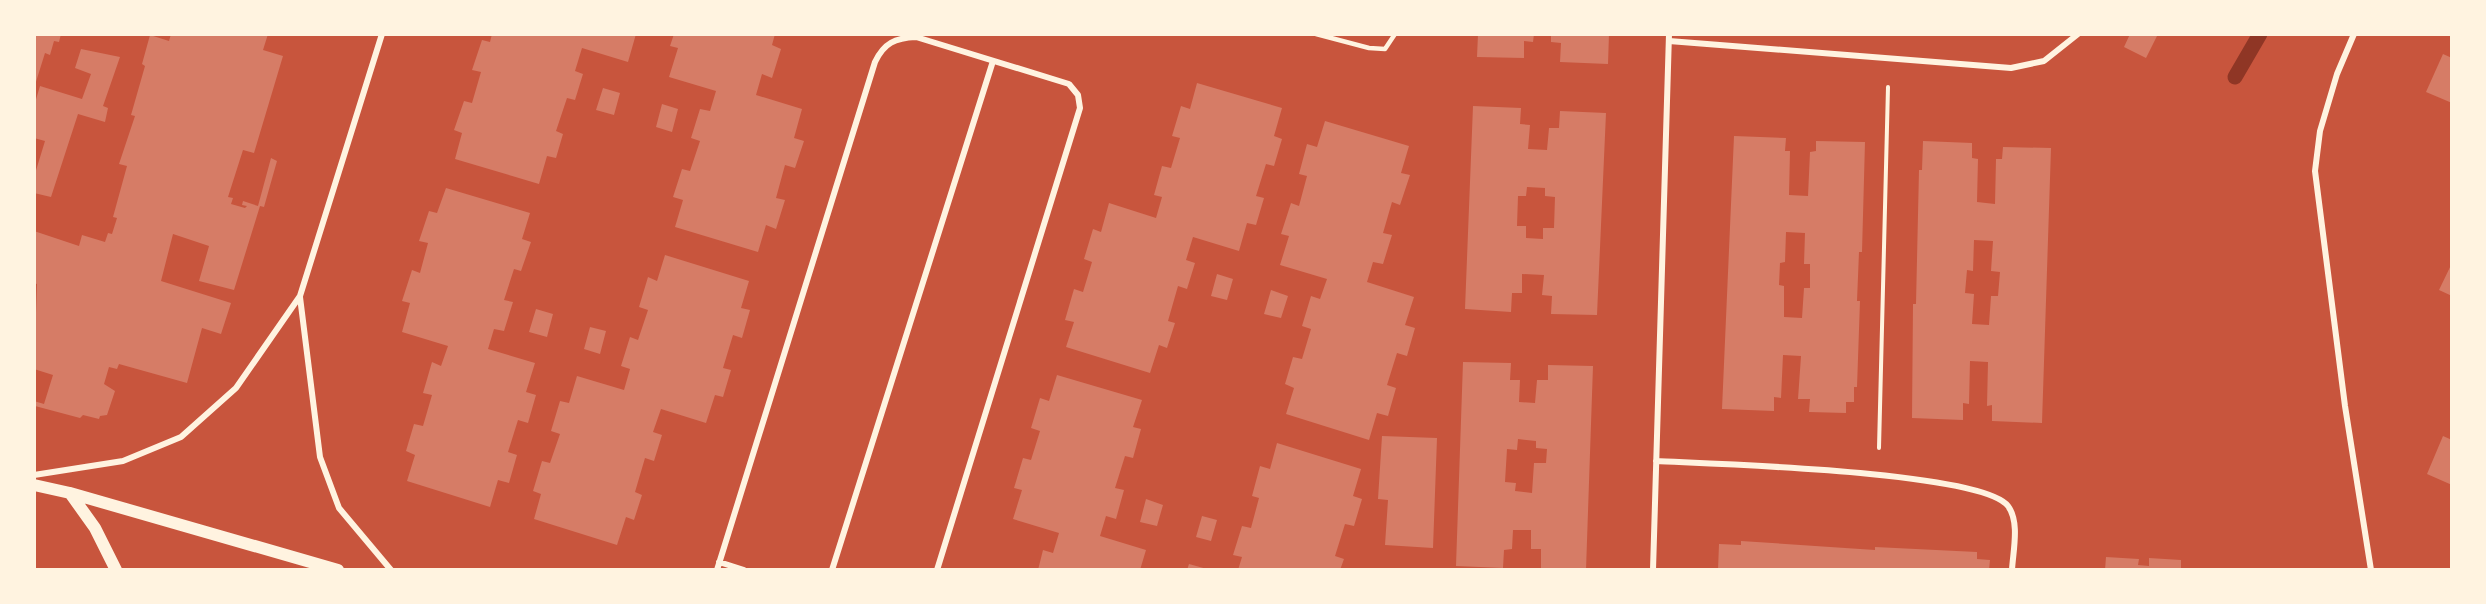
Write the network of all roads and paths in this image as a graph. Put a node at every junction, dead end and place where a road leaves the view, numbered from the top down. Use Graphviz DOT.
graph roads {
  1 [pos="382,34"];
  2 [pos="1316,34"];
  3 [pos="1395,34"];
  4 [pos="2078,34"];
  5 [pos="2355,34"];
  6 [pos="1669,38"];
  7 [pos="1889,58"];
  8 [pos="993,61"];
  9 [pos="300,296"];
  10 [pos="1656,461"];
  11 [pos="1878,473"];
  12 [pos="34,475"];
  13 [pos="34,485"];
  14 [pos="70,493"];
  15 [pos="718,566"];
  16 [pos="116,570"];
  17 [pos="338,570"];
  18 [pos="391,570"];
  19 [pos="744,570"];
  20 [pos="832,570"];
  21 [pos="937,570"];
  22 [pos="1653,570"];
  23 [pos="2013,570"];
  24 [pos="2371,570"];
  1 -- 9 [label="street"];
  2 -- 3 [label="lane"];
  4 -- 7 [label="street"];
  5 -- 24 [label="street"];
  6 -- 7 [label="street"];
  6 -- 10 [label="street"];
  7 -- 11 [label="path"];
  8 -- 15 [label="street"];
  8 -- 20 [label="street"];
  8 -- 21 [label="street"];
  9 -- 12 [label="street"];
  9 -- 18 [label="street"];
  10 -- 11 [label="street"];
  10 -- 22 [label="street"];
  11 -- 23 [label="street"];
  13 -- 14 [label="main road"];
  14 -- 16 [label="main road"];
  14 -- 17 [label="main road"];
  15 -- 19 [label="street"];
}
